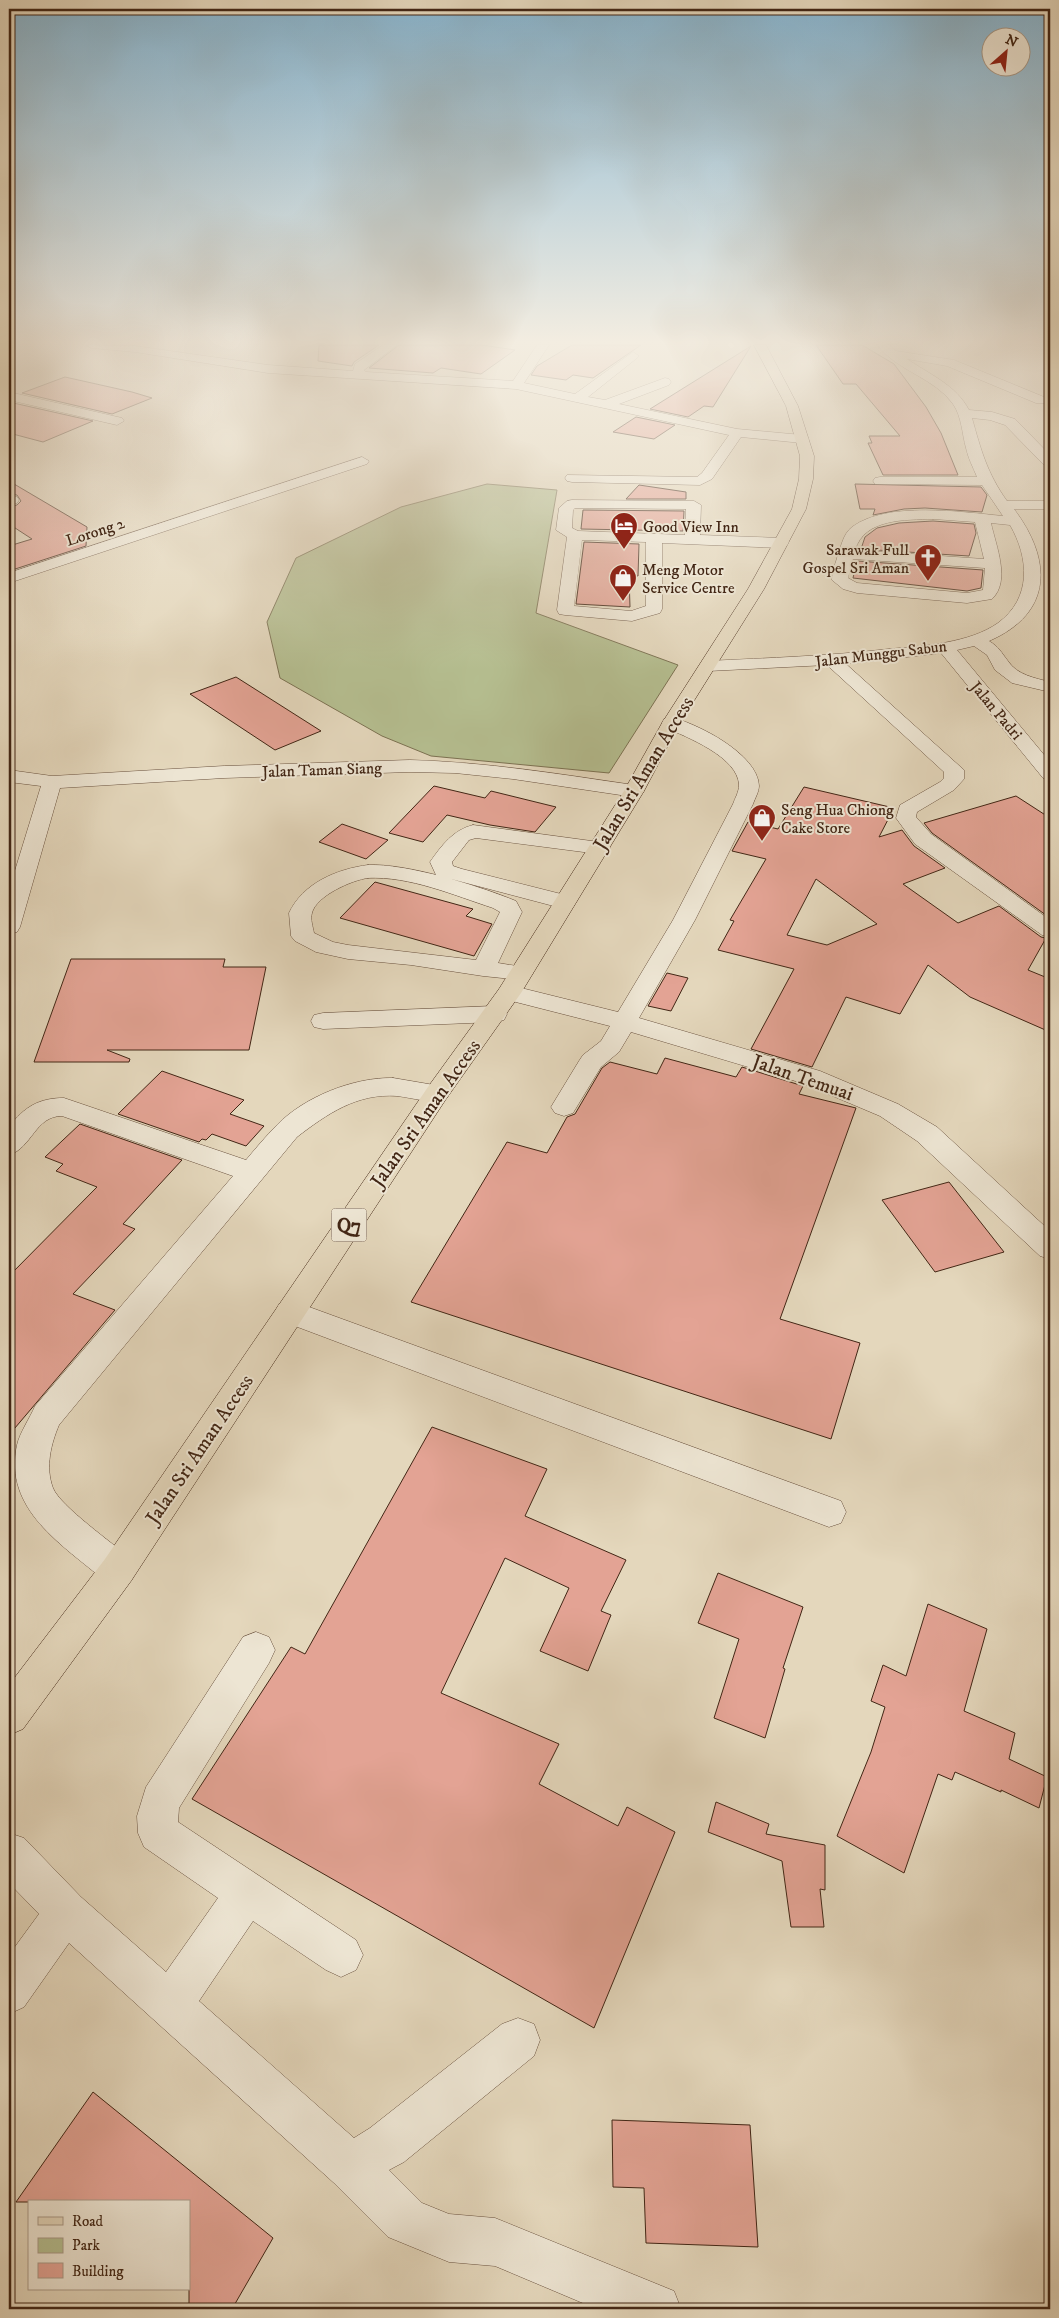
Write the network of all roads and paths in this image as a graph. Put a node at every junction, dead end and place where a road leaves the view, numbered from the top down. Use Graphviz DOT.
graph roads {
  1 [pos="723,453"];
  2 [pos="806,453"];
  3 [pos="974,453"];
  4 [pos="1040,453"];
  5 [pos="362,461"];
  6 [pos="1050,463"];
  7 [pos="572,478"];
  8 [pos="880,481"];
  9 [pos="986,481"];
  10 [pos="1004,505"];
  11 [pos="1050,505"];
  12 [pos="982,518"];
  13 [pos="1014,520"];
  14 [pos="576,535"];
  15 [pos="654,538"];
  16 [pos="692,538"];
  17 [pos="781,543"];
  18 [pos="847,554"];
  19 [pos="991,557"];
  20 [pos="9,578"];
  21 [pos="975,639"];
  22 [pos="945,647"];
  23 [pos="831,660"];
  24 [pos="708,666"];
  25 [pos="1050,687"];
  26 [pos="671,724"];
  27 [pos="1050,774"];
  28 [pos="9,776"];
  29 [pos="52,782"];
  30 [pos="634,791"];
  31 [pos="599,848"];
  32 [pos="565,902"];
  33 [pos="11,913"];
  34 [pos="1050,930"];
  35 [pos="483,969"];
  36 [pos="508,993"];
  37 [pos="623,1020"];
  38 [pos="324,1021"];
  39 [pos="437,1093"];
  40 [pos="564,1106"];
  41 [pos="9,1145"];
  42 [pos="251,1172"];
  43 [pos="1050,1248"];
  44 [pos="290,1312"];
  45 [pos="829,1512"];
  46 [pos="118,1570"];
  47 [pos="256,1650"];
  48 [pos="9,1716"];
  49 [pos="9,1853"];
  50 [pos="246,1894"];
  51 [pos="66,1912"];
  52 [pos="340,1955"];
  53 [pos="9,1992"];
  54 [pos="170,2005"];
  55 [pos="518,2040"];
  56 [pos="351,2166"];
  57 [pos="656,2309"];
  1 -- 7 [label="street"];
  2 -- 17 [label="main road, Q7"];
  3 -- 9 [label="street, Jalan Munggu Sabun"];
  4 -- 6 [label="street"];
  5 -- 20 [label="street, Lorong 2"];
  8 -- 9 [label="street"];
  9 -- 10 [label="street, Jalan Munggu Sabun"];
  10 -- 11 [label="street"];
  10 -- 13 [label="street, Jalan Munggu Sabun"];
  12 -- 13 [label="street"];
  12 -- 18 [label="street"];
  12 -- 19 [label="street"];
  13 -- 21 [label="street, Jalan Munggu Sabun"];
  14 -- 15 [label="street"];
  14 -- 15 [label="street"];
  14 -- 16 [label="street"];
  15 -- 16 [label="street"];
  16 -- 17 [label="street"];
  17 -- 24 [label="main road, Jalan Sri Aman Access / Q7"];
  18 -- 19 [label="street"];
  18 -- 19 [label="street"];
  21 -- 22 [label="street, Jalan Munggu Sabun"];
  21 -- 25 [label="street"];
  22 -- 23 [label="street, Jalan Munggu Sabun"];
  22 -- 27 [label="street, Jalan Padri"];
  23 -- 24 [label="street, Jalan Munggu Sabun"];
  23 -- 34 [label="street"];
  24 -- 26 [label="main road, Jalan Sri Aman Access / Q7"];
  26 -- 30 [label="main road, Jalan Sri Aman Access / Q7"];
  26 -- 37 [label="street"];
  28 -- 29 [label="street, Jalan Taman Siang"];
  29 -- 30 [label="street, Jalan Taman Siang"];
  29 -- 33 [label="street"];
  30 -- 31 [label="main road, Jalan Sri Aman Access / Q7"];
  31 -- 32 [label="main road, Jalan Sri Aman Access / Q7"];
  31 -- 32 [label="street"];
  32 -- 36 [label="main road, Jalan Sri Aman Access / Q7"];
  35 -- 35 [label="street"];
  35 -- 36 [label="street"];
  36 -- 37 [label="street, Jalan Temuai"];
  36 -- 38 [label="street"];
  36 -- 39 [label="main road, Jalan Sri Aman Access / Q7"];
  37 -- 40 [label="street"];
  37 -- 43 [label="street, Jalan Temuai"];
  39 -- 42 [label="street"];
  39 -- 44 [label="main road, Jalan Sri Aman Access / Q7"];
  41 -- 42 [label="street"];
  42 -- 46 [label="street"];
  44 -- 45 [label="street"];
  44 -- 46 [label="main road, Jalan Sri Aman Access / Q7"];
  46 -- 48 [label="main road, Jalan Sri Aman Access / Q7"];
  47 -- 50 [label="street"];
  49 -- 51 [label="street"];
  50 -- 52 [label="street"];
  50 -- 54 [label="street"];
  51 -- 53 [label="street"];
  51 -- 54 [label="street"];
  54 -- 56 [label="street"];
  55 -- 56 [label="street"];
  56 -- 57 [label="street"];
}
